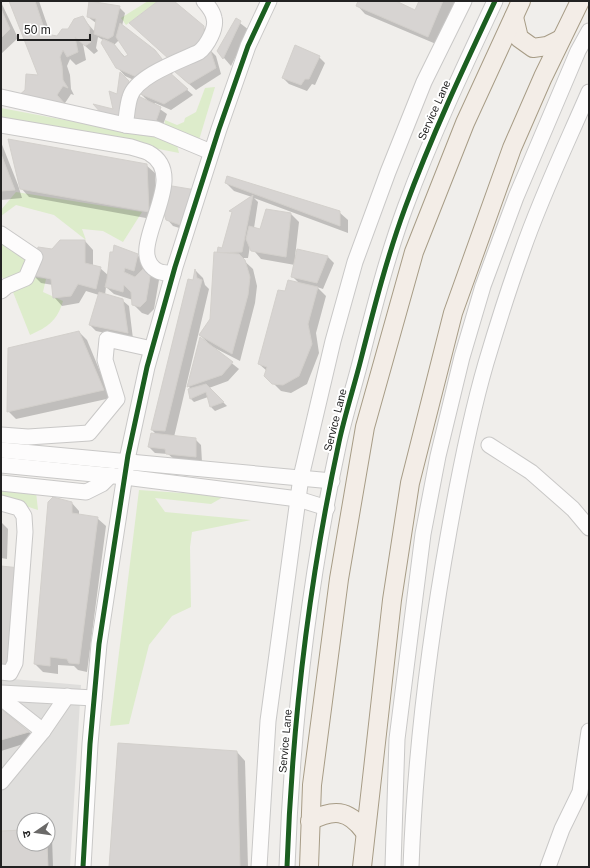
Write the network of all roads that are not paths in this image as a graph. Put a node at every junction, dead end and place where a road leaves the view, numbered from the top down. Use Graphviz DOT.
graph roads {
  1 [pos="204,1"];
  2 [pos="270,1"];
  3 [pos="464,1"];
  4 [pos="495,1"];
  5 [pos="580,1"];
  6 [pos="518,9"];
  7 [pos="589,30"];
  8 [pos="561,39"];
  9 [pos="589,92"];
  10 [pos="1,97"];
  11 [pos="1,125"];
  12 [pos="125,125"];
  13 [pos="211,152"];
  14 [pos="1,234"];
  15 [pos="173,274"];
  16 [pos="1,291"];
  17 [pos="152,350"];
  18 [pos="1,435"];
  19 [pos="1,443"];
  20 [pos="489,445"];
  21 [pos="1,450"];
  22 [pos="128,458"];
  23 [pos="1,464"];
  24 [pos="118,476"];
  25 [pos="301,477"];
  26 [pos="332,480"];
  27 [pos="1,483"];
  28 [pos="298,499"];
  29 [pos="1,503"];
  30 [pos="327,508"];
  31 [pos="589,528"];
  32 [pos="1,672"];
  33 [pos="1,693"];
  34 [pos="67,696"];
  35 [pos="1,698"];
  36 [pos="94,698"];
  37 [pos="43,731"];
  38 [pos="589,731"];
  39 [pos="1,782"];
  40 [pos="310,821"];
  41 [pos="364,831"];
  42 [pos="83,867"];
  43 [pos="259,867"];
  44 [pos="287,867"];
  45 [pos="310,867"];
  46 [pos="362,867"];
  47 [pos="393,867"];
  48 [pos="411,867"];
  49 [pos="548,867"];
  1 -- 12 [label="street"];
  2 -- 13 [label="street"];
  3 -- 25 [label="street"];
  4 -- 26 [label="street, Service Lane"];
  5 -- 8 [label="main road"];
  6 -- 8 [label="main road"];
  6 -- 40 [label="main road"];
  7 -- 47 [label="street"];
  8 -- 41 [label="main road"];
  9 -- 48 [label="street"];
  10 -- 12 [label="street"];
  11 -- 15 [label="street"];
  12 -- 13 [label="street"];
  13 -- 15 [label="street"];
  14 -- 16 [label="street"];
  15 -- 17 [label="street"];
  17 -- 18 [label="street"];
  17 -- 22 [label="street"];
  19 -- 22 [label="street"];
  20 -- 31 [label="street"];
  21 -- 22 [label="street"];
  22 -- 24 [label="street"];
  22 -- 25 [label="street"];
  23 -- 24 [label="street"];
  24 -- 27 [label="street"];
  24 -- 28 [label="street"];
  24 -- 36 [label="street"];
  25 -- 26 [label="street"];
  25 -- 28 [label="street"];
  26 -- 30 [label="street, Service Lane"];
  28 -- 30 [label="street"];
  28 -- 43 [label="street"];
  29 -- 32 [label="street"];
  30 -- 44 [label="street, Service Lane"];
  33 -- 34 [label="street"];
  34 -- 36 [label="street"];
  34 -- 37 [label="street"];
  35 -- 37 [label="street"];
  36 -- 42 [label="street"];
  37 -- 39 [label="street"];
  38 -- 49 [label="street"];
  40 -- 41 [label="main road"];
  40 -- 45 [label="main road"];
  41 -- 46 [label="main road"];
}
